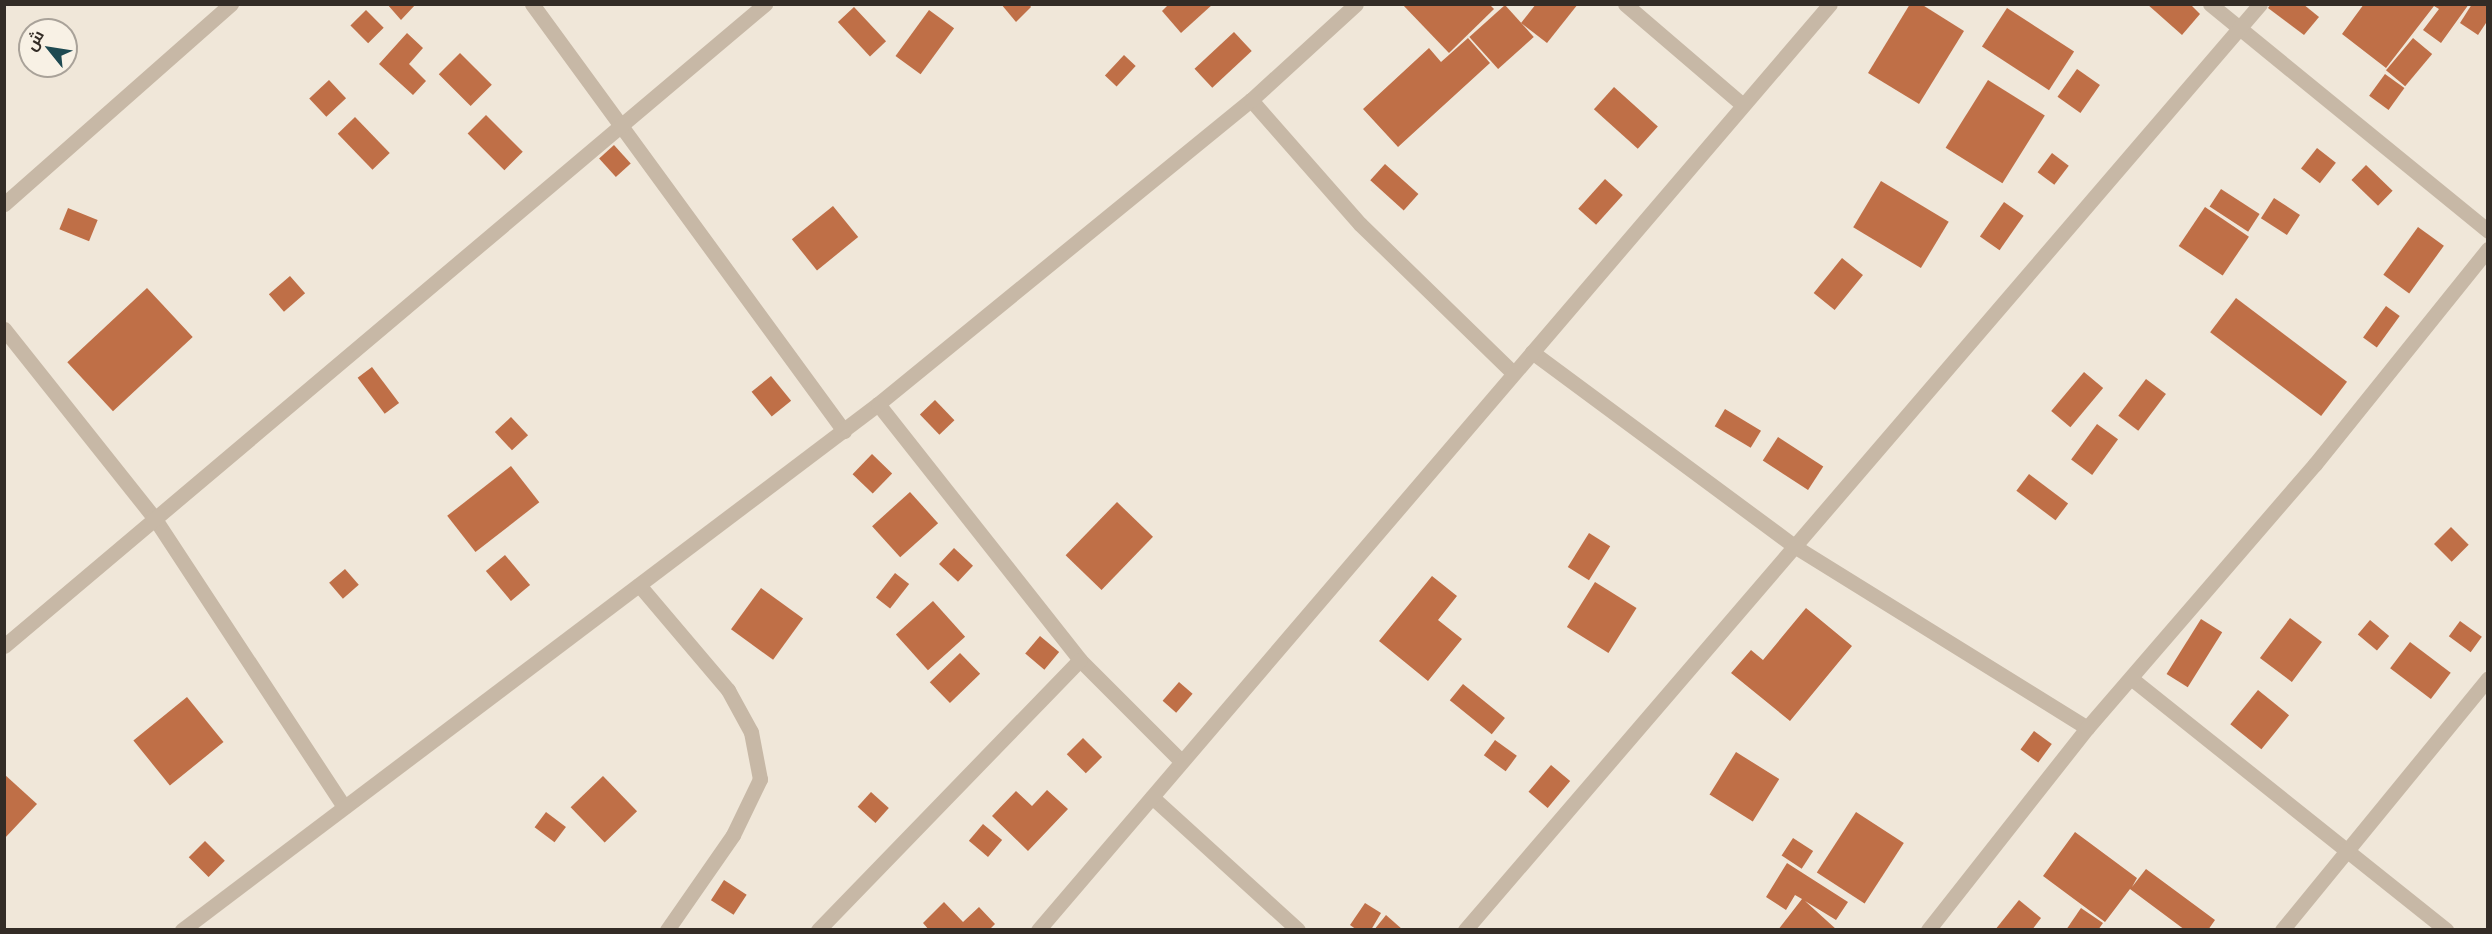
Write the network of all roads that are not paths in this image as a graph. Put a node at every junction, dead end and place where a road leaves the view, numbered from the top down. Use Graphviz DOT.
graph roads {
  1 [pos="231,4"];
  2 [pos="532,4"];
  3 [pos="765,4"];
  4 [pos="1625,4"];
  5 [pos="1830,4"];
  6 [pos="2210,4"];
  7 [pos="2260,4"];
  8 [pos="1355,5"];
  9 [pos="2240,30"];
  10 [pos="1251,100"];
  11 [pos="1743,105"];
  12 [pos="621,126"];
  13 [pos="4,204"];
  14 [pos="2487,231"];
  15 [pos="2487,249"];
  16 [pos="4,329"];
  17 [pos="1532,352"];
  18 [pos="1511,371"];
  19 [pos="878,404"];
  20 [pos="844,431"];
  21 [pos="153,516"];
  22 [pos="1794,546"];
  23 [pos="639,585"];
  24 [pos="4,646"];
  25 [pos="1080,660"];
  26 [pos="2487,678"];
  27 [pos="2132,679"];
  28 [pos="2087,728"];
  29 [pos="1181,761"];
  30 [pos="1152,797"];
  31 [pos="344,807"];
  32 [pos="2349,851"];
  33 [pos="182,930"];
  34 [pos="667,930"];
  35 [pos="818,930"];
  36 [pos="1038,930"];
  37 [pos="1298,930"];
  38 [pos="1465,930"];
  39 [pos="1928,930"];
  40 [pos="2282,930"];
  41 [pos="2446,930"];
  1 -- 13 [label="street"];
  2 -- 12 [label="street"];
  3 -- 12 [label="street"];
  4 -- 11 [label="street"];
  5 -- 11 [label="street"];
  6 -- 9 [label="street"];
  7 -- 9 [label="street"];
  8 -- 10 [label="street"];
  9 -- 14 [label="street"];
  9 -- 22 [label="street"];
  10 -- 18 [label="street"];
  10 -- 19 [label="street"];
  11 -- 17 [label="street"];
  12 -- 20 [label="street"];
  12 -- 21 [label="street"];
  15 -- 27 [label="street"];
  16 -- 21 [label="street"];
  17 -- 18 [label="street"];
  17 -- 22 [label="street"];
  18 -- 29 [label="street"];
  19 -- 20 [label="street"];
  19 -- 25 [label="street"];
  20 -- 23 [label="street"];
  21 -- 24 [label="street"];
  21 -- 31 [label="street"];
  22 -- 28 [label="street"];
  22 -- 38 [label="street"];
  23 -- 31 [label="street"];
  23 -- 34 [label="street"];
  25 -- 29 [label="street"];
  25 -- 35 [label="street"];
  26 -- 32 [label="street"];
  27 -- 28 [label="street"];
  27 -- 32 [label="street"];
  28 -- 39 [label="street"];
  29 -- 30 [label="street"];
  30 -- 36 [label="street"];
  30 -- 37 [label="street"];
  31 -- 33 [label="street"];
  32 -- 40 [label="street"];
  32 -- 41 [label="street"];
}
